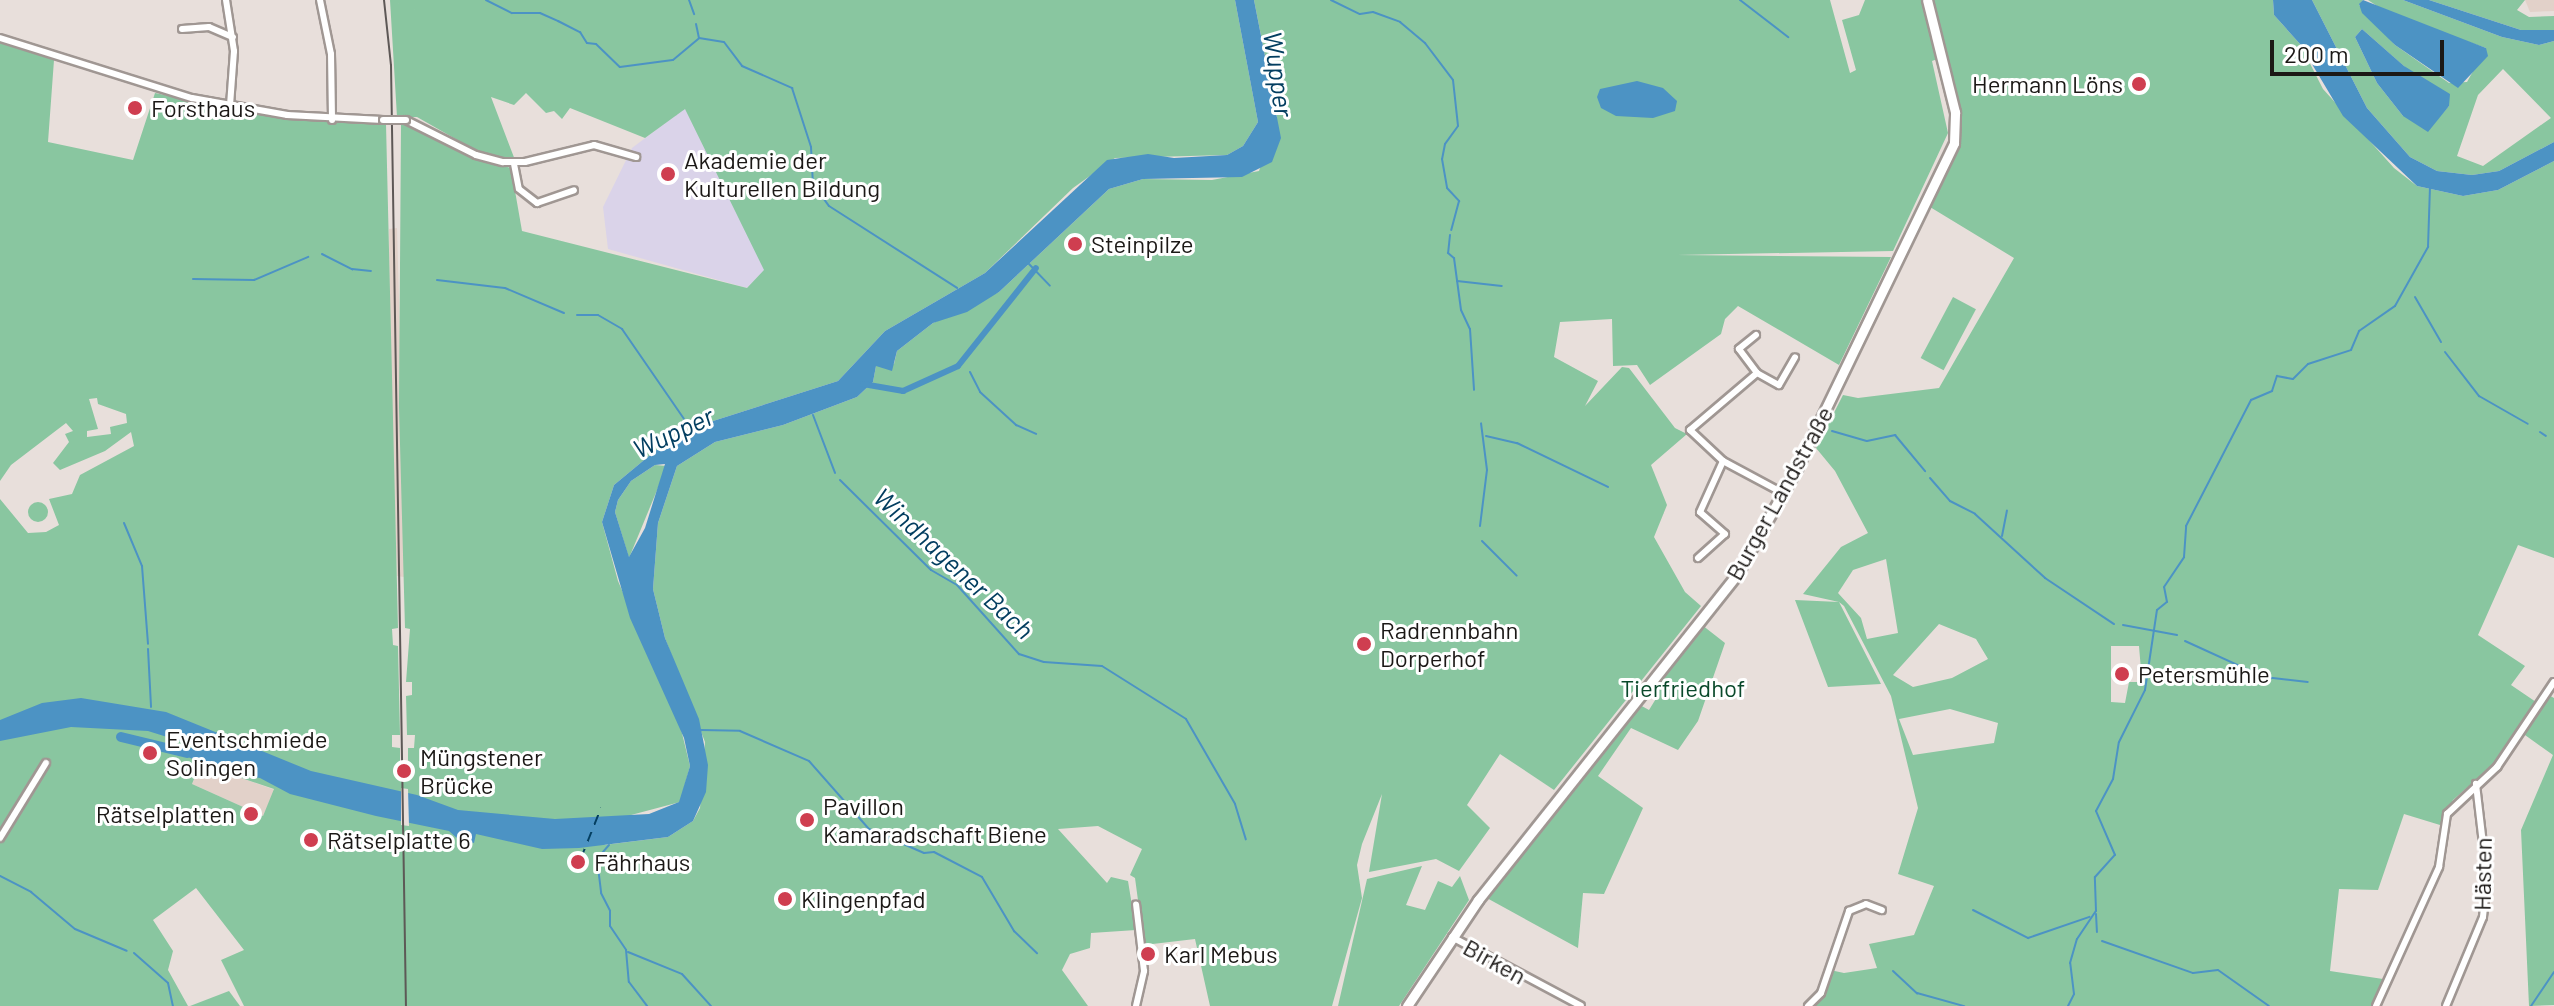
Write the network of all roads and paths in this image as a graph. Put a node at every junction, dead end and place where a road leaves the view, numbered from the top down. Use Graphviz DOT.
graph roads {
  1 [pos="226,0"];
  2 [pos="320,0"];
  3 [pos="1927,0"];
  4 [pos="182,29"];
  5 [pos="233,37"];
  6 [pos="0,38"];
  7 [pos="230,105"];
  8 [pos="332,120"];
  9 [pos="636,157"];
  10 [pos="514,164"];
  11 [pos="574,190"];
  12 [pos="1756,335"];
  13 [pos="1795,357"];
  14 [pos="1757,373"];
  15 [pos="1723,461"];
  16 [pos="1783,493"];
  17 [pos="1698,558"];
  18 [pos="2554,682"];
  19 [pos="46,763"];
  20 [pos="2476,784"];
  21 [pos="0,838"];
  22 [pos="1136,904"];
  23 [pos="1882,910"];
  24 [pos="1452,937"];
  25 [pos="1136,1006"];
  26 [pos="1407,1006"];
  27 [pos="1581,1006"];
  28 [pos="1808,1006"];
  29 [pos="2376,1006"];
  30 [pos="2446,1006"];
  1 -- 5 [label="street"];
  2 -- 8 [label="street"];
  3 -- 16 [label="main road, Burger Landstraße"];
  4 -- 5 [label="street"];
  5 -- 7 [label="street"];
  6 -- 7 [label="street"];
  7 -- 8 [label="street"];
  8 -- 10 [label="street, bridge"];
  9 -- 10 [label="street"];
  10 -- 11 [label="street"];
  12 -- 14 [label="street"];
  13 -- 14 [label="street"];
  14 -- 15 [label="street"];
  15 -- 16 [label="street"];
  15 -- 17 [label="street"];
  16 -- 24 [label="main road, Burger Landstraße"];
  18 -- 20 [label="street"];
  19 -- 21 [label="street"];
  20 -- 29 [label="street"];
  20 -- 30 [label="street, Hästen"];
  22 -- 25 [label="street"];
  23 -- 28 [label="street"];
  24 -- 26 [label="main road, Burger Landstraße"];
  24 -- 27 [label="street, Birken"];
}
